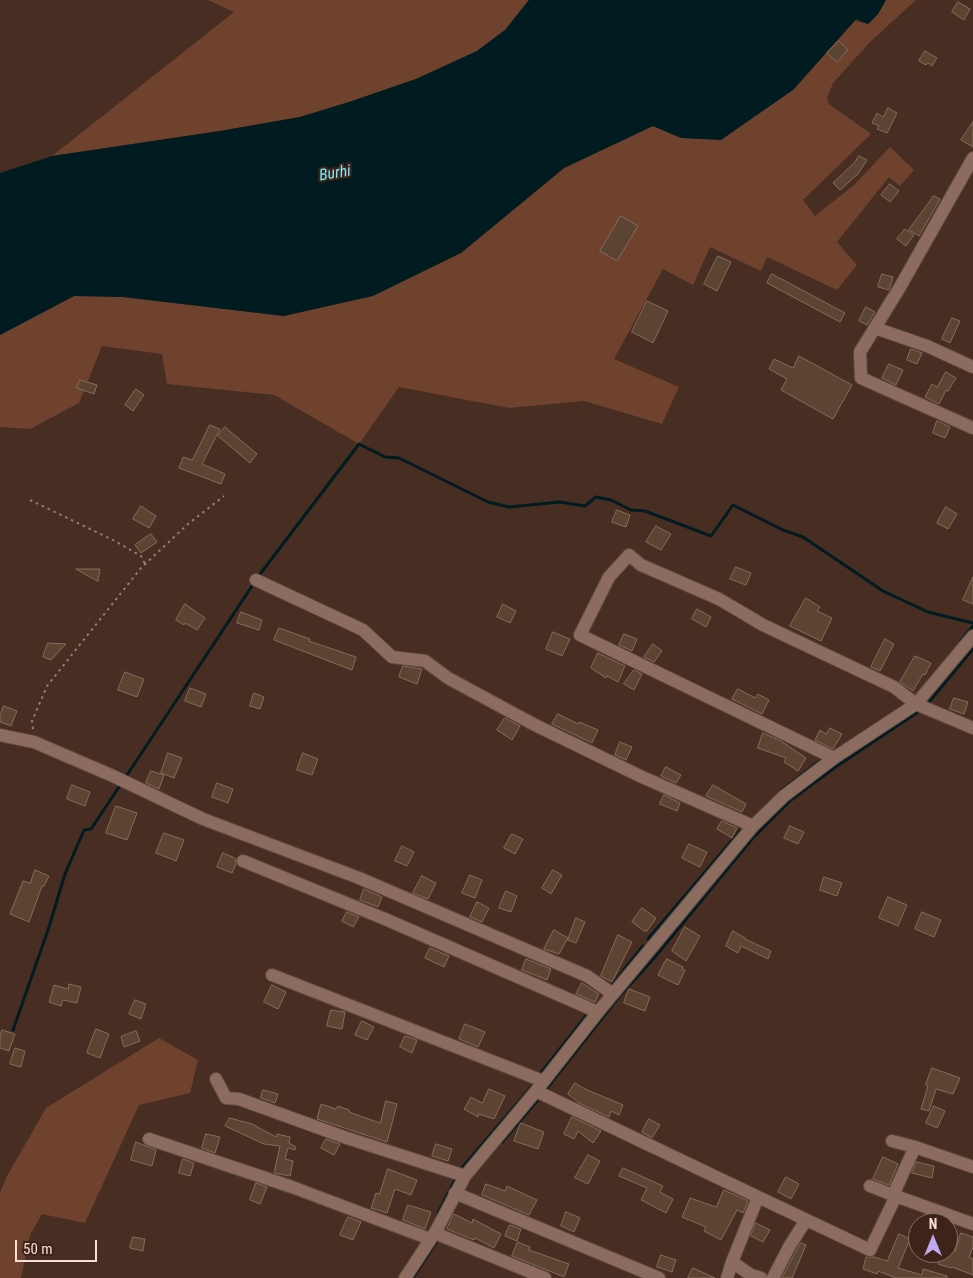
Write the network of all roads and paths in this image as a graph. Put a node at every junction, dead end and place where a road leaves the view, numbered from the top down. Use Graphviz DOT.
graph roads {
  1 [pos="973,158"];
  2 [pos="875,328"];
  3 [pos="973,367"];
  4 [pos="973,428"];
  5 [pos="224,496"];
  6 [pos="30,500"];
  7 [pos="146,564"];
  8 [pos="256,580"];
  9 [pos="973,636"];
  10 [pos="916,704"];
  11 [pos="973,728"];
  12 [pos="0,735"];
  13 [pos="34,742"];
  14 [pos="834,758"];
  15 [pos="753,826"];
  16 [pos="242,861"];
  17 [pos="272,974"];
  18 [pos="613,994"];
  19 [pos="598,1012"];
  20 [pos="216,1079"];
  21 [pos="540,1086"];
  22 [pos="149,1139"];
  23 [pos="892,1140"];
  24 [pos="915,1147"];
  25 [pos="973,1167"];
  26 [pos="465,1176"];
  27 [pos="870,1186"];
  28 [pos="455,1193"];
  29 [pos="894,1196"];
  30 [pos="758,1197"];
  31 [pos="806,1220"];
  32 [pos="973,1224"];
  33 [pos="433,1235"];
  34 [pos="732,1262"];
  35 [pos="405,1278"];
  36 [pos="545,1278"];
  37 [pos="659,1278"];
  38 [pos="727,1278"];
  39 [pos="761,1278"];
  40 [pos="773,1278"];
  1 -- 2 [label="street"];
  2 -- 3 [label="street"];
  2 -- 4 [label="street"];
  5 -- 7 [label="path"];
  6 -- 7 [label="path"];
  7 -- 13 [label="path"];
  8 -- 15 [label="street"];
  9 -- 10 [label="street"];
  10 -- 11 [label="street"];
  10 -- 14 [label="street"];
  10 -- 14 [label="street"];
  12 -- 13 [label="street"];
  13 -- 18 [label="street"];
  14 -- 15 [label="street"];
  15 -- 18 [label="street"];
  16 -- 19 [label="street"];
  17 -- 21 [label="street"];
  18 -- 19 [label="street"];
  19 -- 21 [label="street"];
  20 -- 26 [label="street"];
  21 -- 26 [label="street"];
  21 -- 30 [label="street"];
  22 -- 33 [label="street"];
  23 -- 24 [label="street"];
  24 -- 25 [label="street"];
  24 -- 29 [label="street"];
  26 -- 28 [label="street"];
  27 -- 29 [label="street"];
  28 -- 33 [label="street"];
  28 -- 37 [label="street"];
  29 -- 31 [label="street"];
  29 -- 32 [label="street"];
  30 -- 31 [label="street"];
  30 -- 34 [label="street"];
  31 -- 40 [label="street"];
  33 -- 35 [label="street"];
  33 -- 36 [label="street"];
  34 -- 38 [label="street"];
  34 -- 39 [label="street"];
}
